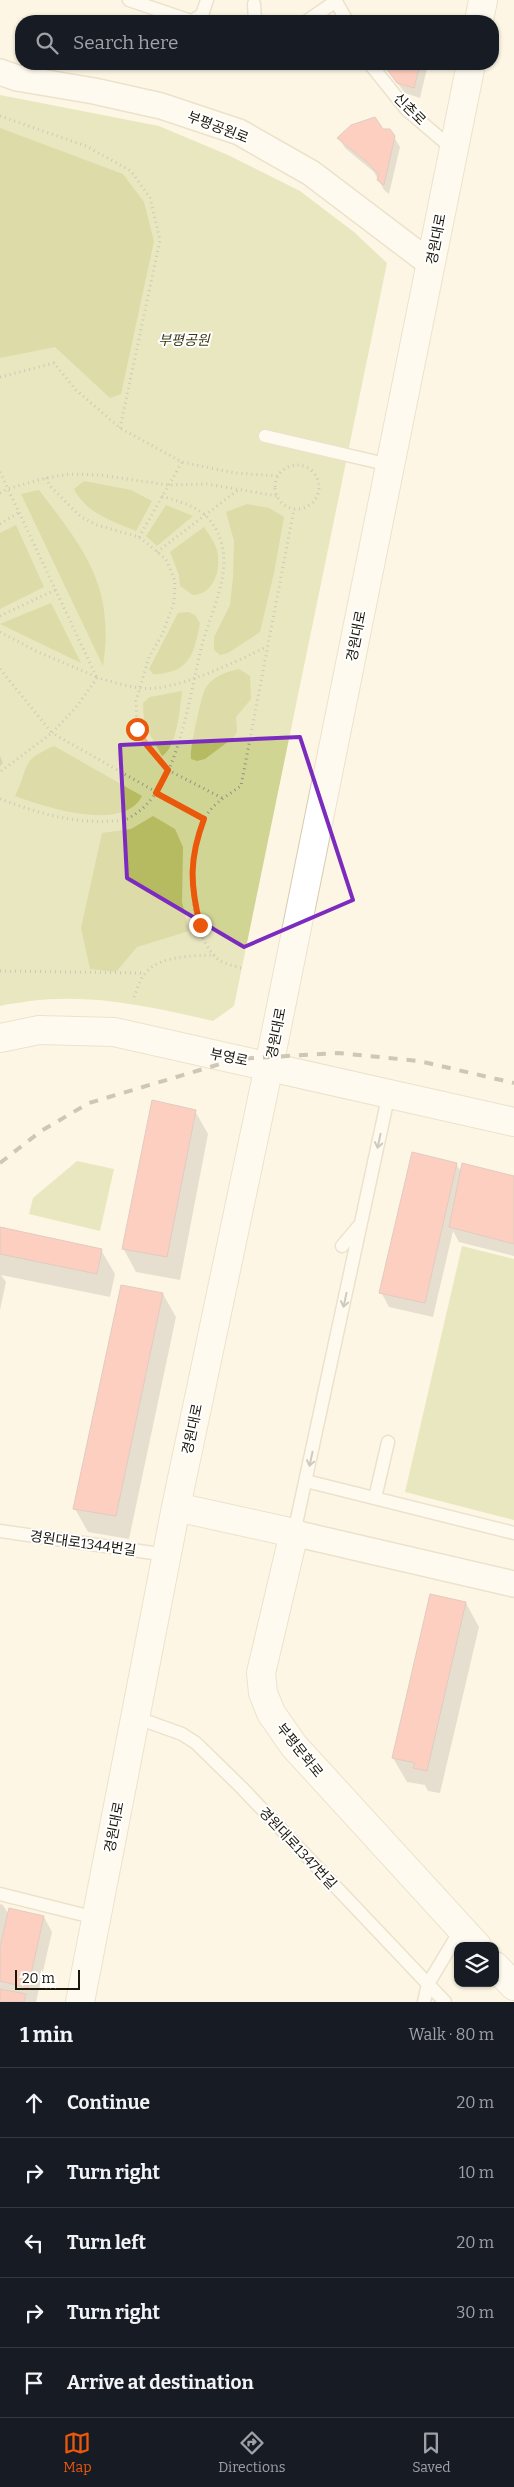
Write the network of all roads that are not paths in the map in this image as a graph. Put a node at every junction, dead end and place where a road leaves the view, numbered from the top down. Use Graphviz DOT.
graph roads {
  1 [pos="129,0"];
  2 [pos="207,0"];
  3 [pos="483,0"];
  4 [pos="335,1"];
  5 [pos="254,4"];
  6 [pos="174,15"];
  7 [pos="202,15"];
  8 [pos="255,15"];
  9 [pos="315,15"];
  10 [pos="343,15"];
  11 [pos="480,15"];
  12 [pos="375,70"];
  13 [pos="470,70"];
  14 [pos="0,72"];
  15 [pos="454,150"];
  16 [pos="432,264"];
  17 [pos="265,436"];
  18 [pos="390,465"];
  19 [pos="0,1038"];
  20 [pos="269,1066"];
  21 [pos="389,1093"];
  22 [pos="514,1122"];
  23 [pos="361,1224"];
  24 [pos="342,1246"];
  25 [pos="388,1442"];
  26 [pos="306,1481"];
  27 [pos="375,1498"];
  28 [pos="176,1507"];
  29 [pos="0,1530"];
  30 [pos="294,1533"];
  31 [pos="514,1533"];
  32 [pos="167,1555"];
  33 [pos="514,1584"];
  34 [pos="135,1717"];
  35 [pos="0,1894"];
  36 [pos="96,1918"];
  37 [pos="469,1937"];
  38 [pos="499,1970"];
  39 [pos="428,1984"];
  40 [pos="514,1986"];
  41 [pos="80,2002"];
  42 [pos="424,2002"];
  43 [pos="445,2002"];
  1 -- 6 [label="lane"];
  2 -- 7 [label="lane"];
  3 -- 11 [label="main road"];
  4 -- 9 [label="lane"];
  4 -- 10 [label="lane"];
  5 -- 8 [label="lane"];
  12 -- 15 [label="lane, 신촌로"];
  13 -- 15 [label="main road, 경원대로"];
  14 -- 16 [label="street, 부평공원로"];
  15 -- 16 [label="main road, 경원대로"];
  16 -- 18 [label="main road, 경원대로"];
  17 -- 18 [label="lane"];
  18 -- 20 [label="main road, 경원대로"];
  19 -- 20 [label="main road, 부영로"];
  20 -- 21 [label="main road, 부영로"];
  20 -- 28 [label="main road, 경원대로"];
  21 -- 22 [label="main road, 부영로"];
  21 -- 23 [label="lane, one-way"];
  23 -- 24 [label="lane"];
  23 -- 26 [label="lane, one-way"];
  25 -- 27 [label="lane"];
  26 -- 27 [label="lane"];
  26 -- 30 [label="lane"];
  27 -- 31 [label="lane"];
  28 -- 30 [label="main road"];
  28 -- 32 [label="main road, 경원대로"];
  29 -- 32 [label="lane, 경원대로1344번길"];
  30 -- 33 [label="street"];
  30 -- 37 [label="main road, 부평문화로"];
  32 -- 34 [label="main road, 경원대로"];
  34 -- 36 [label="main road, 경원대로"];
  34 -- 39 [label="lane, 경원대로1347번길"];
  35 -- 36 [label="lane"];
  36 -- 41 [label="main road, 경원대로"];
  37 -- 39 [label="lane"];
  38 -- 40 [label="main road"];
  39 -- 42 [label="lane"];
  39 -- 43 [label="lane, 경원대로1347번길"];
}
